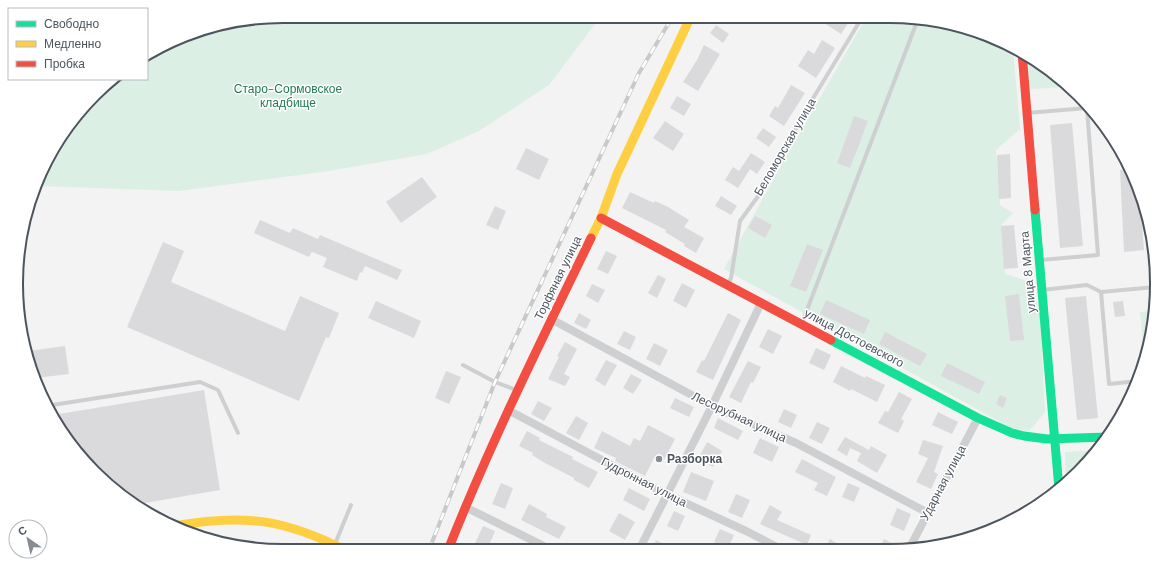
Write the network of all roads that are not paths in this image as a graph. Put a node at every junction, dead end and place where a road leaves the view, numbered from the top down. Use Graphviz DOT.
graph roads {
  1 [pos="688,23"];
  2 [pos="858,23"];
  3 [pos="916,25"];
  4 [pos="1023,60"];
  5 [pos="1082,108"];
  6 [pos="1027,113"];
  7 [pos="1088,115"];
  8 [pos="601,218"];
  9 [pos="1039,260"];
  10 [pos="727,285"];
  11 [pos="1150,287"];
  12 [pos="1042,290"];
  13 [pos="1101,292"];
  14 [pos="761,303"];
  15 [pos="551,319"];
  16 [pos="801,324"];
  17 [pos="462,365"];
  18 [pos="1130,382"];
  19 [pos="517,390"];
  20 [pos="53,405"];
  21 [pos="712,406"];
  22 [pos="508,410"];
  23 [pos="978,418"];
  24 [pos="238,433"];
  25 [pos="1099,437"];
  26 [pos="1054,440"];
  27 [pos="1058,481"];
  28 [pos="666,494"];
  29 [pos="351,505"];
  30 [pos="465,507"];
  31 [pos="928,513"];
  32 [pos="185,524"];
  33 [pos="912,543"];
  34 [pos="334,544"];
  35 [pos="450,544"];
  36 [pos="540,544"];
  37 [pos="642,544"];
  38 [pos="771,544"];
  1 -- 8 [label="street, Торфяная улица"];
  2 -- 10 [label="lane, Беломорская улица"];
  3 -- 16 [label="lane"];
  4 -- 6 [label="street, улица 8 Марта"];
  5 -- 6 [label="lane"];
  6 -- 9 [label="street, улица 8 Марта"];
  7 -- 9 [label="lane"];
  8 -- 10 [label="street, улица Достоевского"];
  8 -- 15 [label="street, Торфяная улица"];
  9 -- 12 [label="street, улица 8 Марта"];
  10 -- 14 [label="street, улица Достоевского"];
  11 -- 13 [label="lane"];
  12 -- 13 [label="lane"];
  12 -- 26 [label="street, улица 8 Марта"];
  13 -- 18 [label="lane"];
  14 -- 16 [label="street, улица Достоевского"];
  14 -- 21 [label="street"];
  15 -- 19 [label="street, Торфяная улица"];
  15 -- 21 [label="street, Лесорубная улица"];
  16 -- 23 [label="street, улица Достоевского"];
  17 -- 19 [label="lane"];
  19 -- 22 [label="street, Торфяная улица"];
  20 -- 24 [label="lane"];
  21 -- 28 [label="street"];
  21 -- 31 [label="street, Лесорубная улица"];
  22 -- 28 [label="street, Гудронная улица"];
  22 -- 30 [label="street, Торфяная улица"];
  23 -- 26 [label="street, улица Достоевского"];
  23 -- 31 [label="street, Ударная улица"];
  25 -- 26 [label="street, улица Достоевского"];
  26 -- 27 [label="street, улица 8 Марта"];
  28 -- 37 [label="street"];
  28 -- 38 [label="street, Гудронная улица"];
  29 -- 34 [label="lane"];
  30 -- 35 [label="street, Торфяная улица"];
  30 -- 36 [label="street"];
  31 -- 33 [label="street, Ударная улица"];
  32 -- 34 [label="street"];
}
